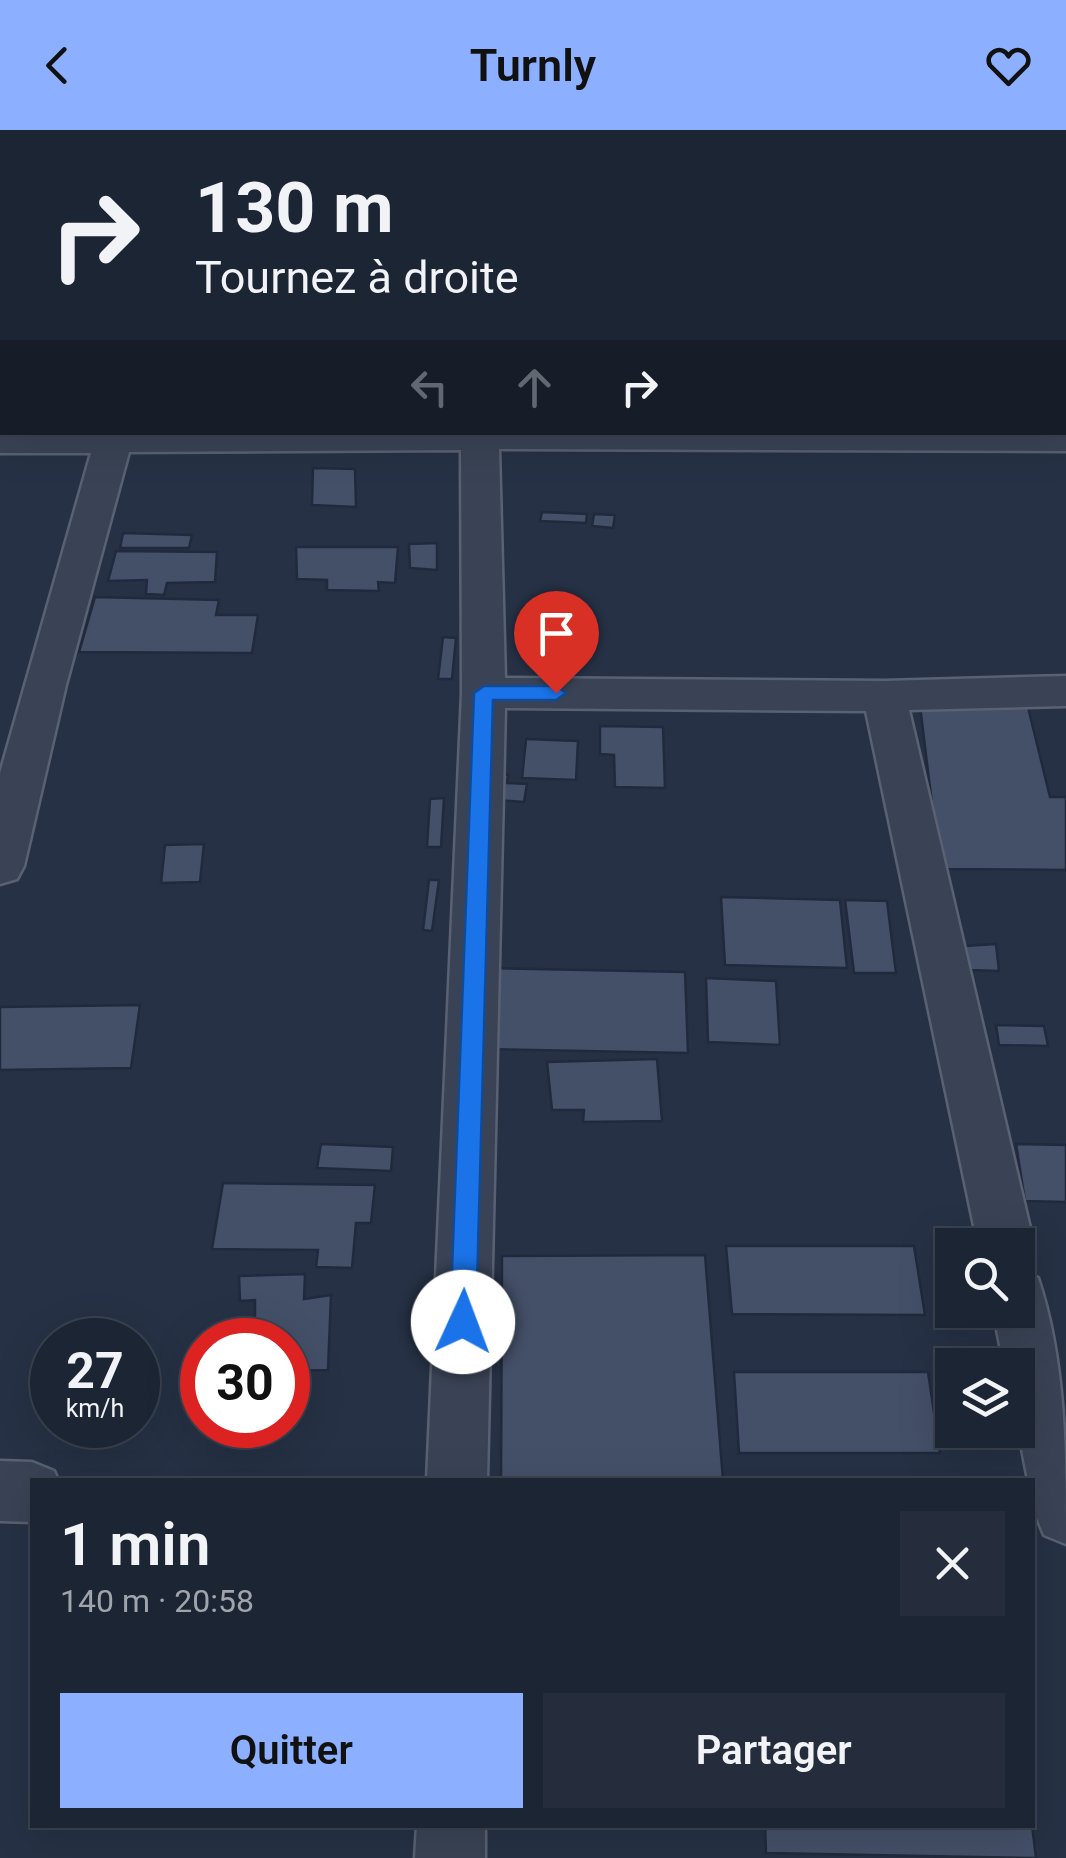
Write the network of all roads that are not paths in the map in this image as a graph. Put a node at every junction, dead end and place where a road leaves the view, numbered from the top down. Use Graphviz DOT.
graph roads {
  1 [pos="478,435"];
  2 [pos="848,437"];
  3 [pos="115,438"];
  4 [pos="1066,440"];
  5 [pos="0,442"];
  6 [pos="0,684"];
  7 [pos="44,685"];
  8 [pos="1066,692"];
  9 [pos="484,693"];
  10 [pos="884,696"];
  11 [pos="0,866"];
  12 [pos="1002,1228"];
  13 [pos="1025,1328"];
  14 [pos="457,1478"];
  15 [pos="0,1490"];
  16 [pos="30,1492"];
  17 [pos="1064,1497"];
  18 [pos="451,1828"];
  19 [pos="450,1858"];
  1 -- 2 [label="street"];
  1 -- 3 [label="street"];
  1 -- 9 [label="street"];
  2 -- 4 [label="street"];
  3 -- 5 [label="street"];
  3 -- 7 [label="street"];
  6 -- 7 [label="street"];
  7 -- 11 [label="street"];
  8 -- 10 [label="street"];
  9 -- 10 [label="street"];
  9 -- 14 [label="street"];
  10 -- 12 [label="street"];
  13 -- 17 [label="street"];
  15 -- 16 [label="street"];
  18 -- 19 [label="street"];
}
